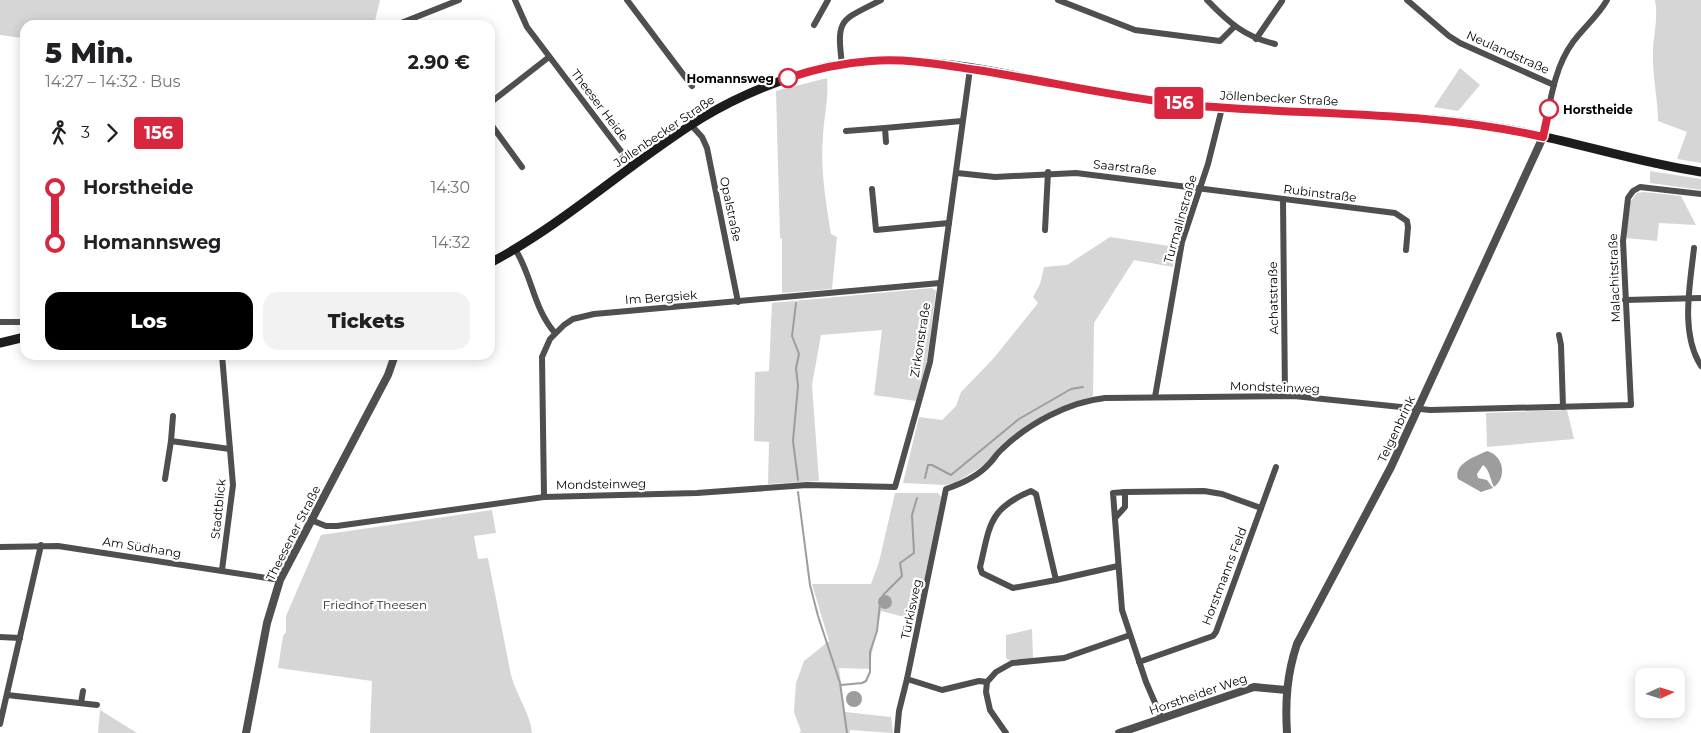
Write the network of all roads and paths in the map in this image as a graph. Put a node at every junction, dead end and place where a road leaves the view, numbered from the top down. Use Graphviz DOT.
graph roads {
  1 [pos="459,0"];
  2 [pos="515,0"];
  3 [pos="627,0"];
  4 [pos="828,0"];
  5 [pos="881,0"];
  6 [pos="1058,0"];
  7 [pos="1207,0"];
  8 [pos="1408,0"];
  9 [pos="1607,0"];
  10 [pos="1282,1"];
  11 [pos="409,20"];
  12 [pos="814,25"];
  13 [pos="1234,27"];
  14 [pos="1256,40"];
  15 [pos="1275,44"];
  16 [pos="549,57"];
  17 [pos="842,64"];
  18 [pos="970,69"];
  19 [pos="1554,85"];
  20 [pos="692,86"];
  21 [pos="495,100"];
  22 [pos="1222,108"];
  23 [pos="962,122"];
  24 [pos="691,125"];
  25 [pos="885,128"];
  26 [pos="495,130"];
  27 [pos="846,131"];
  28 [pos="1543,137"];
  29 [pos="886,142"];
  30 [pos="633,166"];
  31 [pos="522,167"];
  32 [pos="1048,172"];
  33 [pos="1701,172"];
  34 [pos="957,173"];
  35 [pos="872,189"];
  36 [pos="1200,189"];
  37 [pos="1701,194"];
  38 [pos="1283,200"];
  39 [pos="949,223"];
  40 [pos="1045,230"];
  41 [pos="1694,248"];
  42 [pos="515,249"];
  43 [pos="1406,250"];
  44 [pos="495,259"];
  45 [pos="940,284"];
  46 [pos="1689,297"];
  47 [pos="1701,298"];
  48 [pos="1625,300"];
  49 [pos="738,302"];
  50 [pos="0,322"];
  51 [pos="20,322"];
  52 [pos="555,333"];
  53 [pos="1559,335"];
  54 [pos="20,338"];
  55 [pos="0,343"];
  56 [pos="222,360"];
  57 [pos="393,360"];
  58 [pos="1701,366"];
  59 [pos="1285,396"];
  60 [pos="1155,397"];
  61 [pos="1631,405"];
  62 [pos="1562,407"];
  63 [pos="1418,409"];
  64 [pos="174,416"];
  65 [pos="171,440"];
  66 [pos="230,449"];
  67 [pos="1276,467"];
  68 [pos="166,479"];
  69 [pos="894,487"];
  70 [pos="946,489"];
  71 [pos="1125,492"];
  72 [pos="544,497"];
  73 [pos="1261,508"];
  74 [pos="1114,518"];
  75 [pos="311,520"];
  76 [pos="41,545"];
  77 [pos="0,547"];
  78 [pos="1118,566"];
  79 [pos="222,570"];
  80 [pos="280,580"];
  81 [pos="1056,580"];
  82 [pos="1130,635"];
  83 [pos="0,638"];
  84 [pos="20,638"];
  85 [pos="1139,662"];
  86 [pos="908,679"];
  87 [pos="987,682"];
  88 [pos="1286,690"];
  89 [pos="83,691"];
  90 [pos="7,695"];
  91 [pos="81,704"];
  92 [pos="96,705"];
  93 [pos="1162,719"];
  94 [pos="0,724"];
  95 [pos="246,733"];
  96 [pos="897,733"];
  97 [pos="1006,733"];
  98 [pos="1119,733"];
  99 [pos="1287,733"];
  1 -- 11 [label="street"];
  2 -- 16 [label="street, Theeser Heide"];
  3 -- 20 [label="street"];
  4 -- 12 [label="street"];
  5 -- 17 [label="street"];
  6 -- 13 [label="street"];
  7 -- 13 [label="street"];
  8 -- 19 [label="street, Neulandstraße"];
  9 -- 19 [label="street"];
  10 -- 14 [label="street"];
  13 -- 14 [label="street"];
  14 -- 15 [label="street"];
  16 -- 21 [label="street"];
  16 -- 30 [label="street, Theeser Heide"];
  17 -- 18 [label="main road, Jöllenbecker Straße"];
  17 -- 24 [label="main road, Jöllenbecker Straße"];
  18 -- 22 [label="main road, Jöllenbecker Straße"];
  18 -- 23 [label="street, Zirkonstraße"];
  19 -- 28 [label="street"];
  22 -- 28 [label="main road, Jöllenbecker Straße"];
  22 -- 36 [label="street, Turmalinstraße"];
  23 -- 25 [label="street"];
  23 -- 34 [label="street, Zirkonstraße"];
  24 -- 30 [label="main road, Jöllenbecker Straße"];
  24 -- 49 [label="street, Opalstraße"];
  25 -- 27 [label="street"];
  25 -- 29 [label="street"];
  26 -- 31 [label="street"];
  28 -- 33 [label="main road, Jöllenbecker Straße"];
  28 -- 63 [label="street, Telgenbrink"];
  30 -- 42 [label="main road, Jöllenbecker Straße"];
  32 -- 34 [label="street, Saarstraße"];
  32 -- 36 [label="street, Saarstraße"];
  32 -- 40 [label="street"];
  34 -- 39 [label="street, Zirkonstraße"];
  35 -- 39 [label="street"];
  36 -- 38 [label="street, Rubinstraße"];
  36 -- 60 [label="street, Turmalinstraße"];
  37 -- 48 [label="street, Malachitstraße"];
  38 -- 43 [label="street, Rubinstraße"];
  38 -- 59 [label="street, Achatstraße"];
  39 -- 45 [label="street, Zirkonstraße"];
  41 -- 46 [label="street"];
  42 -- 44 [label="main road, Jöllenbecker Straße"];
  42 -- 52 [label="street"];
  45 -- 49 [label="street, Im Bergsiek"];
  45 -- 69 [label="street, Zirkonstraße"];
  46 -- 47 [label="street"];
  46 -- 48 [label="street"];
  46 -- 58 [label="street"];
  48 -- 61 [label="street, Malachitstraße"];
  49 -- 52 [label="street, Im Bergsiek"];
  50 -- 51 [label="street"];
  52 -- 72 [label="street, Im Bergsiek"];
  53 -- 62 [label="street"];
  54 -- 55 [label="main road"];
  56 -- 66 [label="street, Stadtblick"];
  57 -- 75 [label="street, Theesener Straße"];
  59 -- 60 [label="street, Mondsteinweg"];
  59 -- 63 [label="street, Mondsteinweg"];
  60 -- 70 [label="street, Mondsteinweg"];
  61 -- 62 [label="street, Mondsteinweg"];
  62 -- 63 [label="street, Mondsteinweg"];
  63 -- 88 [label="street, Telgenbrink"];
  64 -- 65 [label="street"];
  65 -- 66 [label="street"];
  65 -- 68 [label="street"];
  66 -- 79 [label="street, Stadtblick"];
  67 -- 73 [label="street, Horstmanns Feld"];
  69 -- 72 [label="street, Mondsteinweg"];
  70 -- 86 [label="street, Türkisweg"];
  71 -- 73 [label="street"];
  71 -- 74 [label="street"];
  71 -- 74 [label="street"];
  72 -- 75 [label="street, Mondsteinweg"];
  73 -- 85 [label="street, Horstmanns Feld"];
  74 -- 78 [label="street"];
  75 -- 80 [label="street, Theesener Straße"];
  76 -- 77 [label="street, Am Südhang"];
  76 -- 79 [label="street, Am Südhang"];
  76 -- 84 [label="street"];
  78 -- 81 [label="street"];
  78 -- 82 [label="street"];
  79 -- 80 [label="street, Am Südhang"];
  80 -- 95 [label="street, Theesener Straße"];
  81 -- 81 [label="street"];
  82 -- 85 [label="street"];
  82 -- 87 [label="street"];
  83 -- 84 [label="street"];
  84 -- 90 [label="street"];
  85 -- 93 [label="street"];
  86 -- 87 [label="street"];
  86 -- 96 [label="street, Türkisweg"];
  87 -- 97 [label="street"];
  88 -- 93 [label="street, Horstheider Weg"];
  88 -- 99 [label="street, Telgenbrink"];
  89 -- 91 [label="street"];
  90 -- 91 [label="street"];
  90 -- 94 [label="street"];
  91 -- 92 [label="street"];
  93 -- 98 [label="street, Horstheider Weg"];
}
